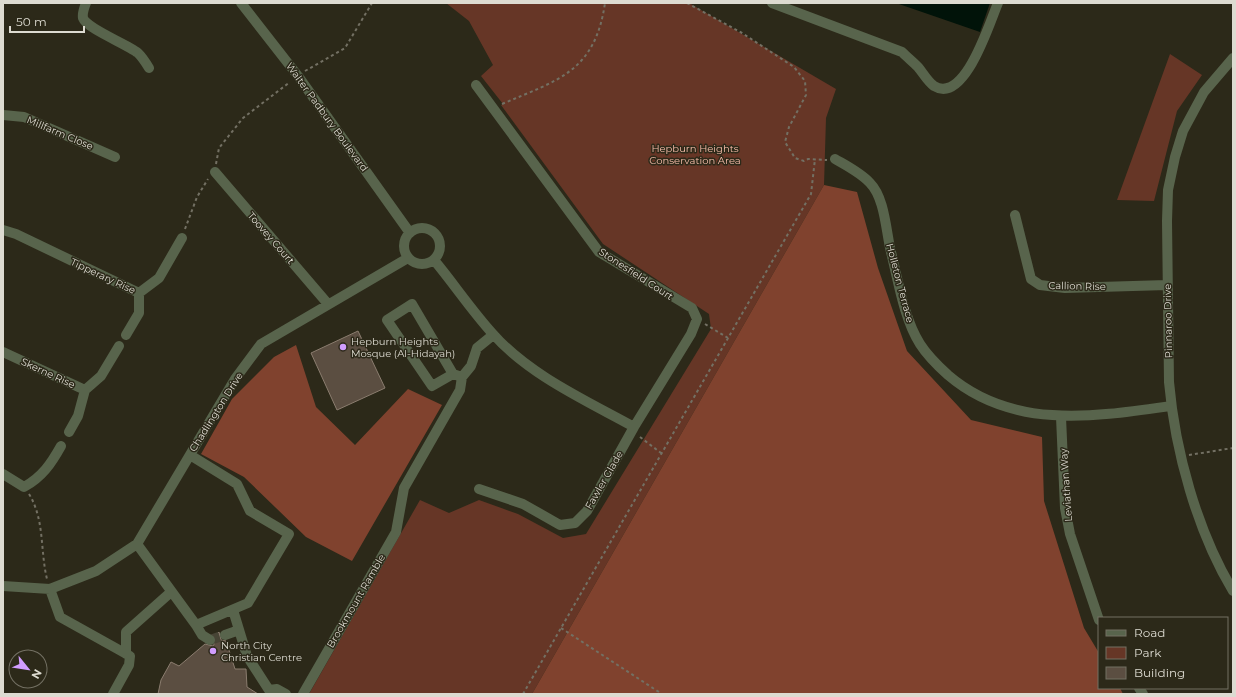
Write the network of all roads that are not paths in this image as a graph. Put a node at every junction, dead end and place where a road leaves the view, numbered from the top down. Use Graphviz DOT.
graph roads {
  1 [pos="86,3"];
  2 [pos="241,3"];
  3 [pos="772,3"];
  4 [pos="998,3"];
  5 [pos="1233,58"];
  6 [pos="149,68"];
  7 [pos="476,85"];
  8 [pos="3,115"];
  9 [pos="115,157"];
  10 [pos="835,159"];
  11 [pos="215,172"];
  12 [pos="1015,215"];
  13 [pos="3,230"];
  14 [pos="410,233"];
  15 [pos="182,238"];
  16 [pos="408,258"];
  17 [pos="434,260"];
  18 [pos="1167,285"];
  19 [pos="139,294"];
  20 [pos="328,304"];
  21 [pos="126,335"];
  22 [pos="493,335"];
  23 [pos="118,346"];
  24 [pos="3,352"];
  25 [pos="457,375"];
  26 [pos="85,390"];
  27 [pos="1171,406"];
  28 [pos="1061,417"];
  29 [pos="634,427"];
  30 [pos="68,432"];
  31 [pos="61,446"];
  32 [pos="190,455"];
  33 [pos="3,474"];
  34 [pos="479,489"];
  35 [pos="137,544"];
  36 [pos="3,586"];
  37 [pos="50,589"];
  38 [pos="1233,591"];
  39 [pos="171,592"];
  40 [pos="233,610"];
  41 [pos="1098,617"];
  42 [pos="196,625"];
  43 [pos="239,630"];
  44 [pos="225,635"];
  45 [pos="210,640"];
  46 [pos="126,654"];
  47 [pos="269,692"];
  48 [pos="113,694"];
  49 [pos="286,694"];
  50 [pos="303,694"];
  1 -- 6 [label="street"];
  2 -- 14 [label="street, Walter Padbury Boulevard"];
  3 -- 4 [label="street"];
  5 -- 18 [label="street, Pinnaroo Drive"];
  7 -- 29 [label="street, Stonesfield Court"];
  8 -- 9 [label="street, Millfarm Close"];
  10 -- 28 [label="street, Holleton Terrace"];
  11 -- 20 [label="street, Toovey Court"];
  12 -- 18 [label="street, Callion Rise"];
  13 -- 19 [label="street, Tipperary Rise"];
  14 -- 16 [label="street"];
  14 -- 17 [label="street"];
  15 -- 19 [label="street, Tipperary Rise"];
  16 -- 17 [label="street"];
  16 -- 20 [label="street, Chadlington Drive"];
  17 -- 22 [label="street"];
  18 -- 27 [label="street, Pinnaroo Drive"];
  19 -- 21 [label="street"];
  20 -- 32 [label="street, Chadlington Drive"];
  22 -- 25 [label="street"];
  22 -- 29 [label="street"];
  23 -- 26 [label="street, Skerne Rise"];
  24 -- 26 [label="street, Skerne Rise"];
  25 -- 25 [label="street"];
  25 -- 50 [label="street, Brookmount Ramble"];
  26 -- 30 [label="street"];
  27 -- 28 [label="street, Holleton Terrace"];
  27 -- 38 [label="street, Pinnaroo Drive"];
  28 -- 41 [label="street, Leviathan Way"];
  29 -- 34 [label="street, Fawler Glade"];
  31 -- 33 [label="street"];
  32 -- 35 [label="street, Chadlington Drive"];
  32 -- 40 [label="street"];
  35 -- 37 [label="street, Chadlington Drive"];
  35 -- 39 [label="street"];
  36 -- 37 [label="street"];
  37 -- 46 [label="street"];
  39 -- 42 [label="street"];
  39 -- 46 [label="street"];
  40 -- 42 [label="street"];
  40 -- 43 [label="street"];
  42 -- 45 [label="street"];
  43 -- 44 [label="street"];
  43 -- 47 [label="street"];
  46 -- 48 [label="street"];
  47 -- 49 [label="street"];
}
